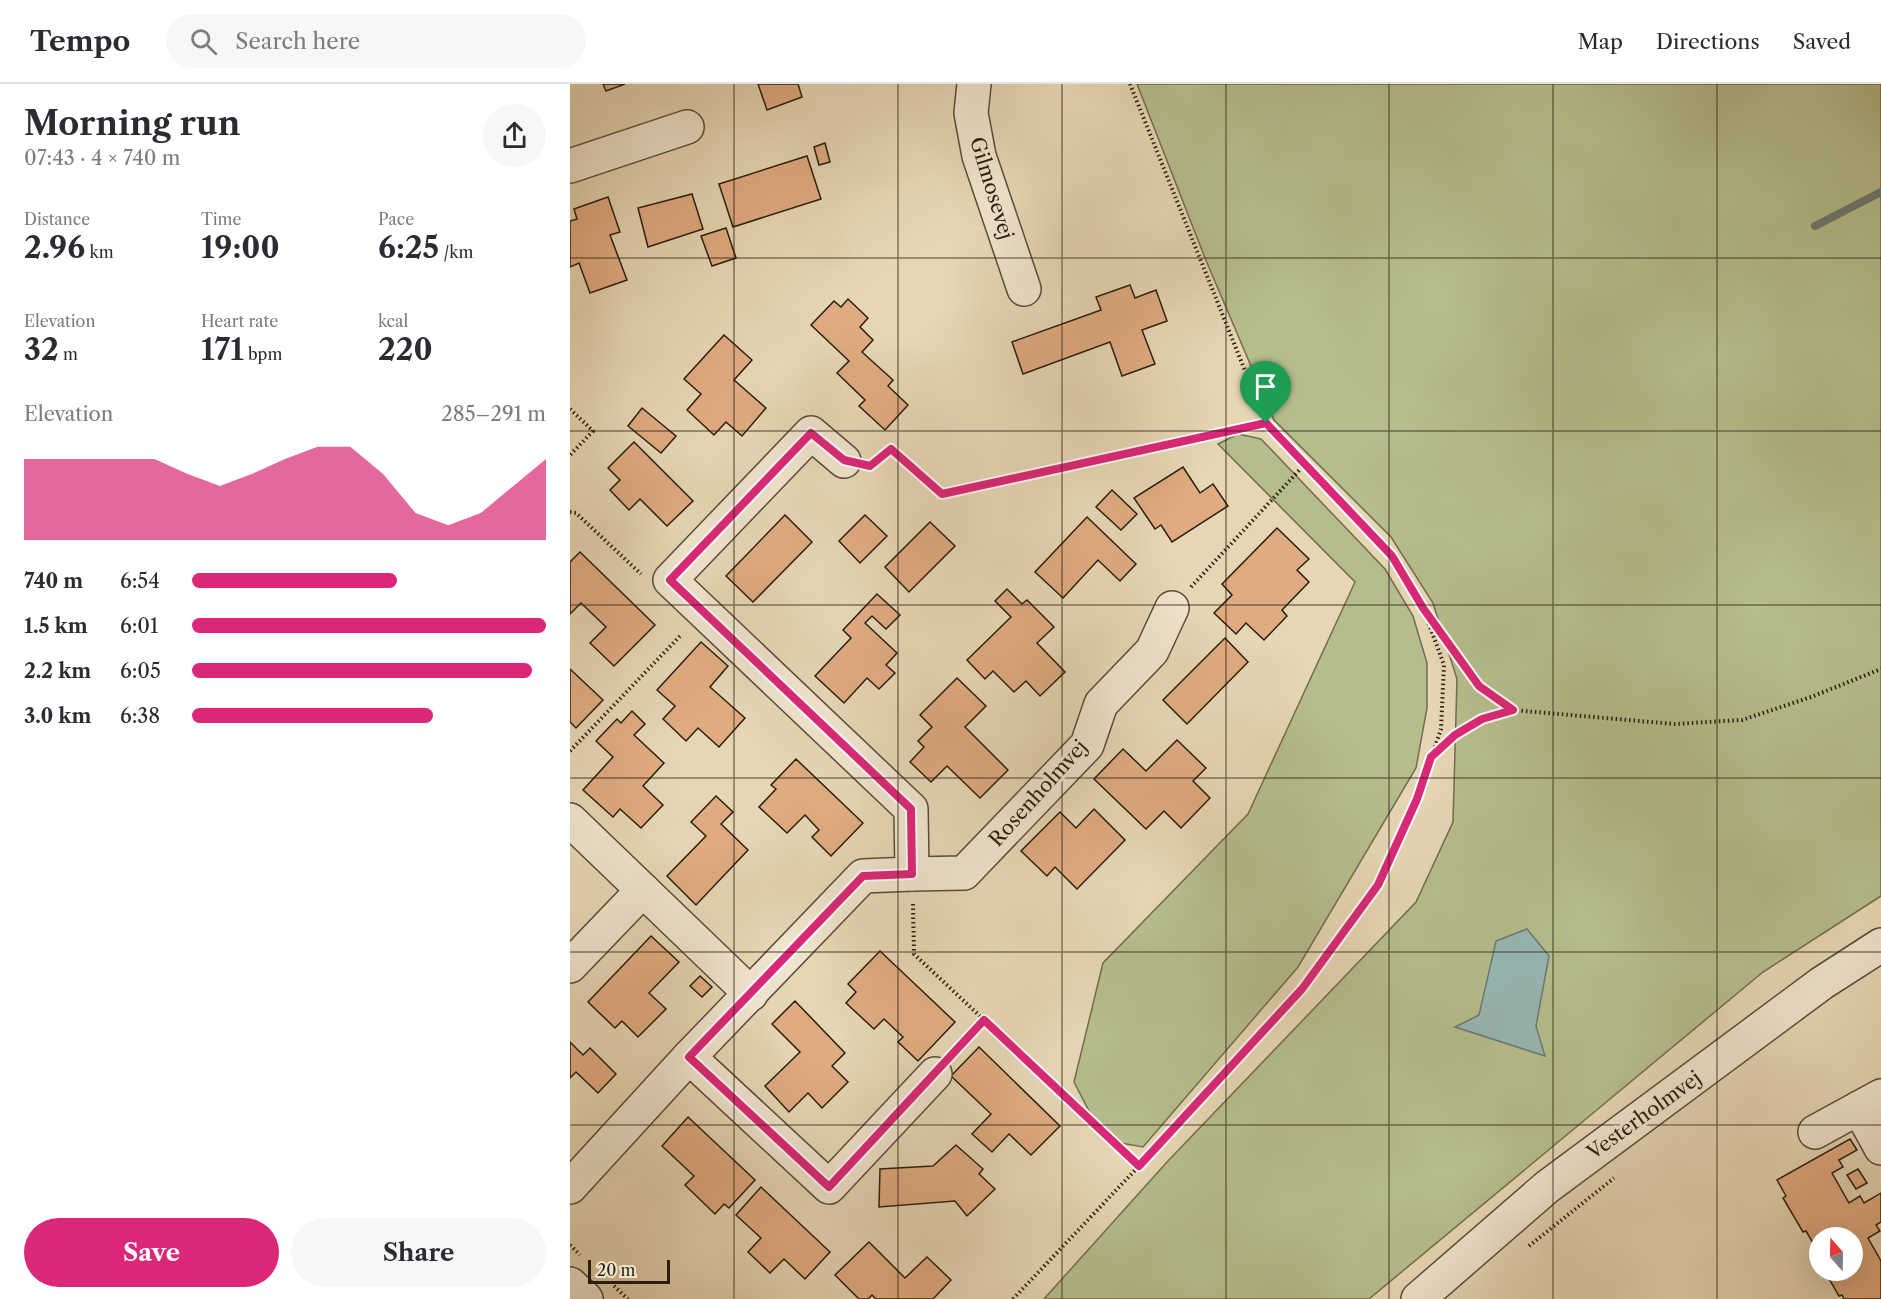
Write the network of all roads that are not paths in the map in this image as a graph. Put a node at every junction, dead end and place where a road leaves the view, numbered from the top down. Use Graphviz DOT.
graph roads {
  1 [pos="974,84"];
  2 [pos="687,127"];
  3 [pos="570,166"];
  4 [pos="1024,289"];
  5 [pos="844,460"];
  6 [pos="1172,608"];
  7 [pos="570,819"];
  8 [pos="912,874"];
  9 [pos="643,890"];
  10 [pos="1881,945"];
  11 [pos="570,966"];
  12 [pos="751,994"];
  13 [pos="689,1057"];
  14 [pos="935,1074"];
  15 [pos="1870,1102"];
  16 [pos="1815,1132"];
  17 [pos="1881,1148"];
  18 [pos="570,1187"];
  19 [pos="570,1284"];
  20 [pos="586,1299"];
  21 [pos="1418,1299"];
  1 -- 4 [label="street, Gilmosevej"];
  2 -- 3 [label="street"];
  5 -- 8 [label="street"];
  6 -- 8 [label="street, Rosenholmvej"];
  7 -- 9 [label="street"];
  8 -- 12 [label="street, Rosenholmvej"];
  9 -- 11 [label="street"];
  9 -- 12 [label="street"];
  10 -- 21 [label="street, Vesterholmvej"];
  12 -- 13 [label="street, Rosenholmvej"];
  13 -- 14 [label="street"];
  13 -- 18 [label="street, Rosenholmvej"];
  15 -- 16 [label="street"];
  15 -- 17 [label="street"];
  19 -- 20 [label="street"];
}
